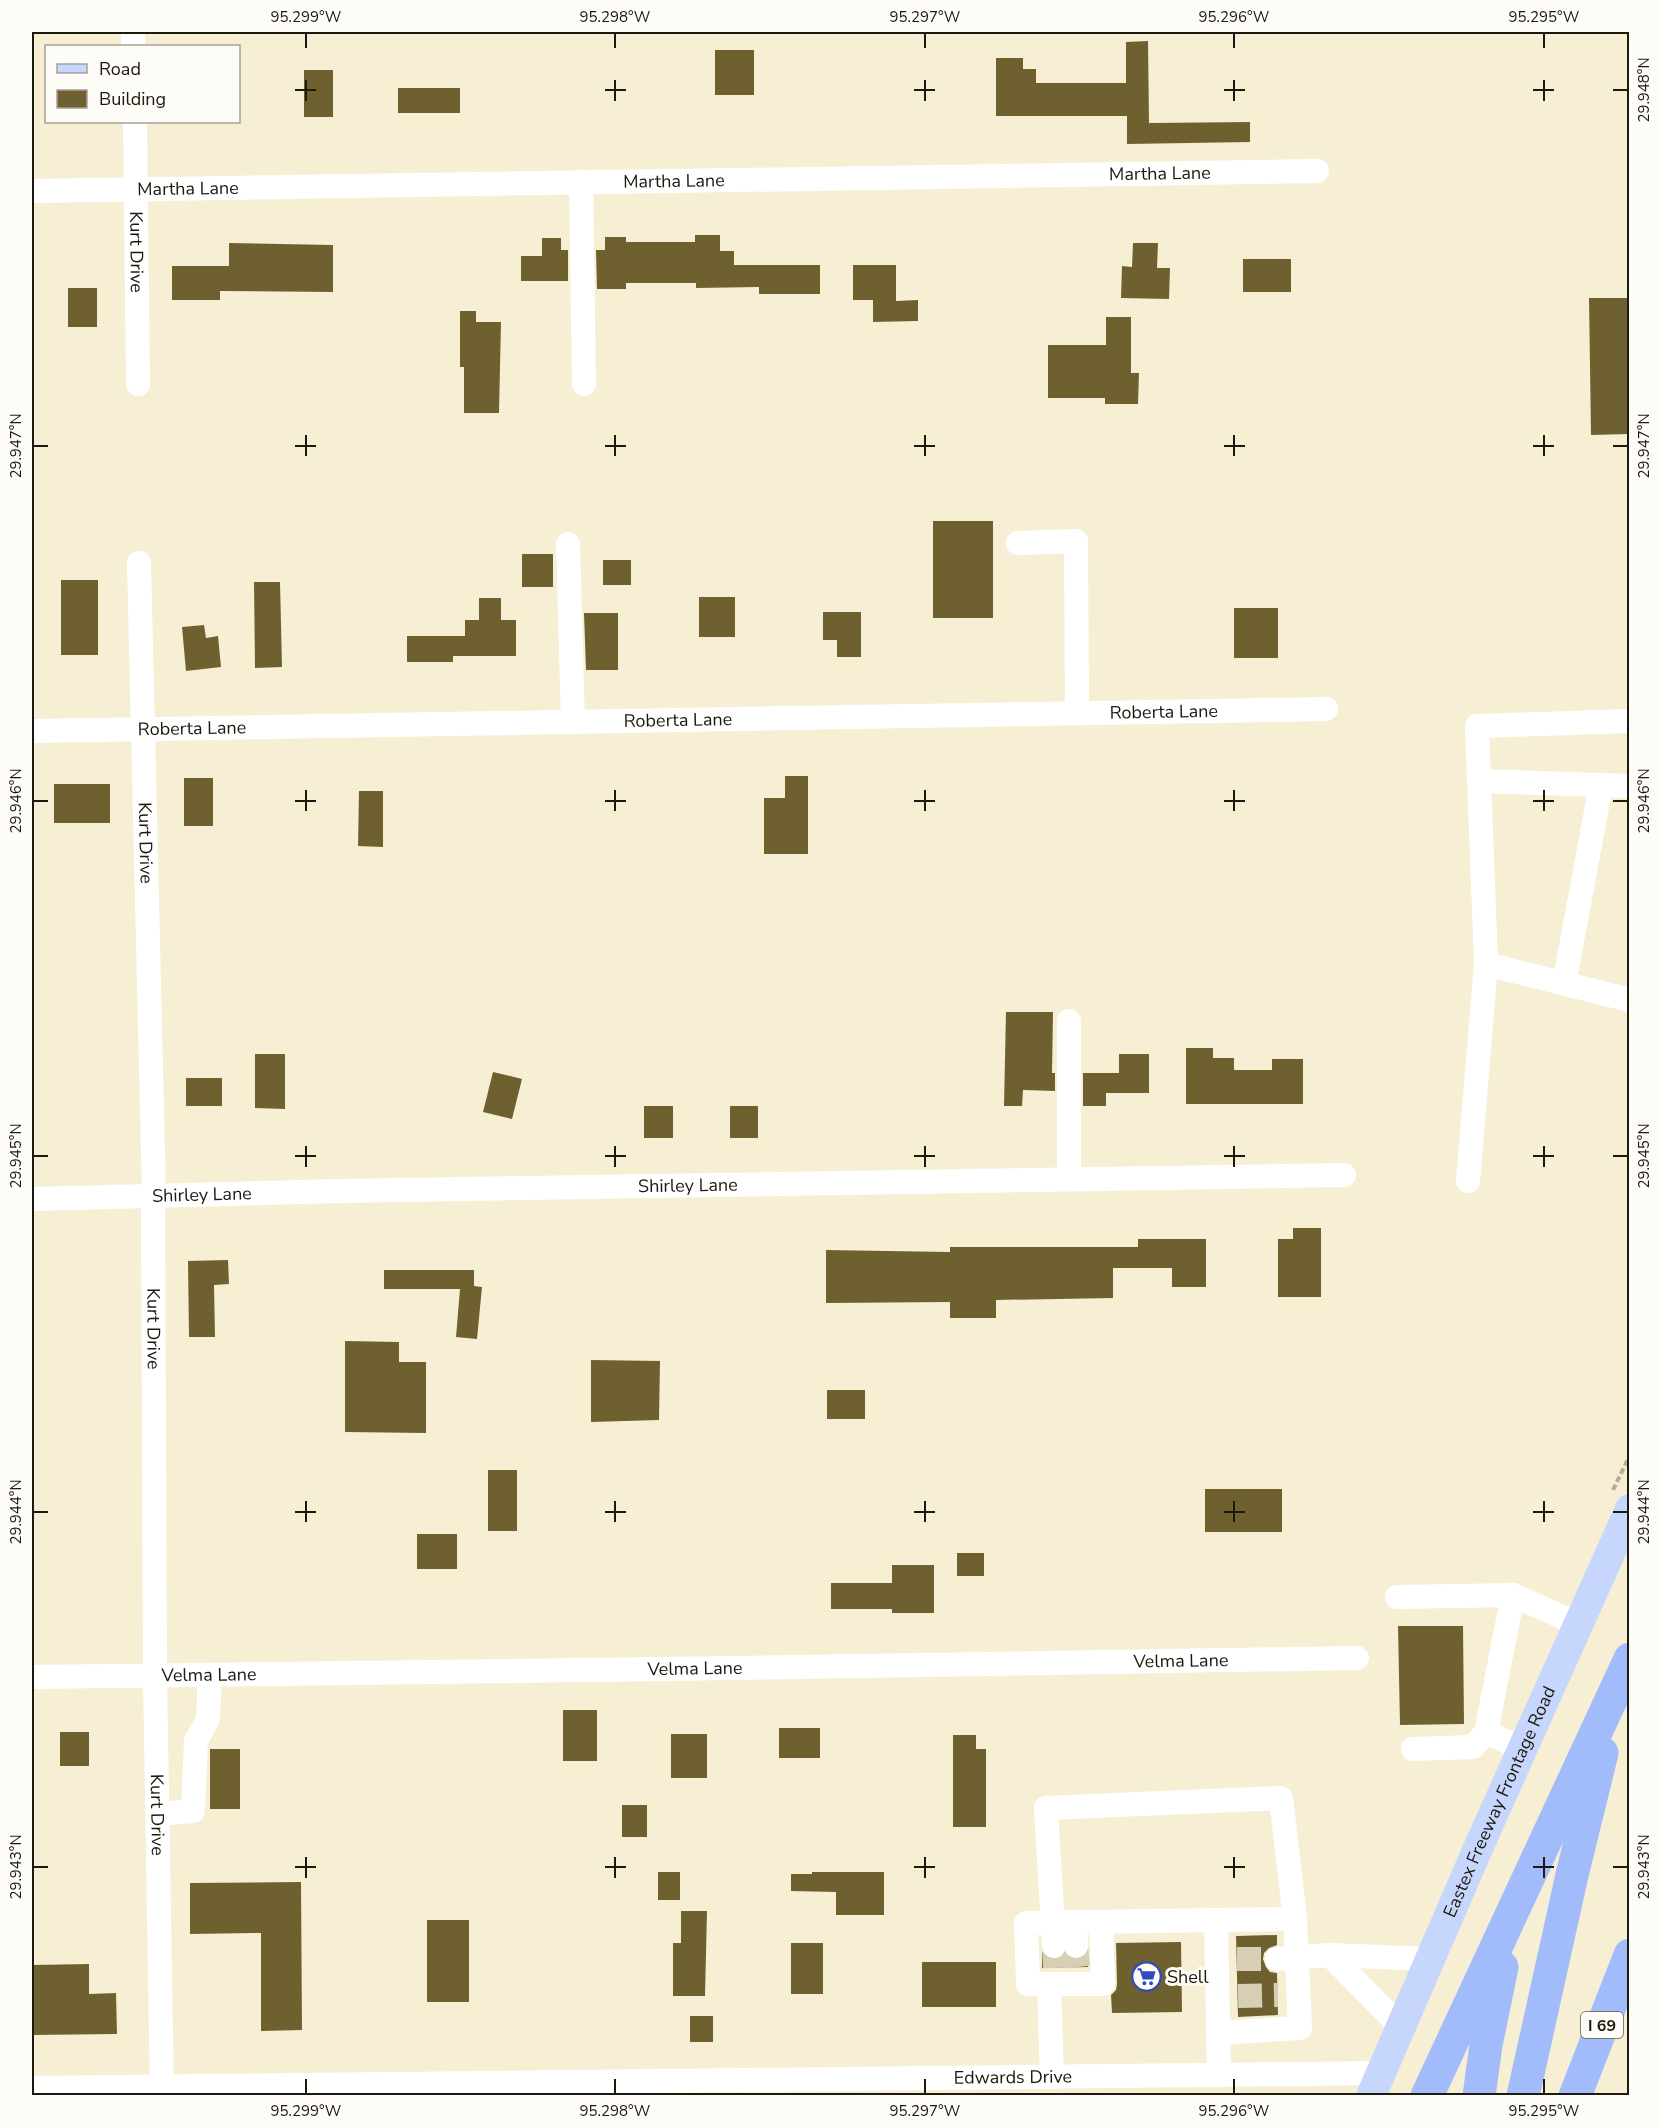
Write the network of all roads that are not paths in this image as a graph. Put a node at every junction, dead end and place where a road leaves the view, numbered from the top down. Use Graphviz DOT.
graph roads {
  1 [pos="135,123"];
  2 [pos="1317,171"];
  3 [pos="581,182"];
  4 [pos="136,189"];
  5 [pos="32,191"];
  6 [pos="138,384"];
  7 [pos="584,384"];
  8 [pos="1018,543"];
  9 [pos="568,544"];
  10 [pos="139,563"];
  11 [pos="1326,709"];
  12 [pos="1077,713"];
  13 [pos="1629,721"];
  14 [pos="573,722"];
  15 [pos="143,729"];
  16 [pos="32,731"];
  17 [pos="1479,781"];
  18 [pos="1601,785"];
  19 [pos="1629,786"];
  20 [pos="1486,964"];
  21 [pos="1564,984"];
  22 [pos="1629,1000"];
  23 [pos="1069,1021"];
  24 [pos="1344,1175"];
  25 [pos="1069,1179"];
  26 [pos="1468,1181"];
  27 [pos="154,1196"];
  28 [pos="32,1199"];
  29 [pos="1629,1509"];
  30 [pos="1513,1594"];
  31 [pos="1397,1597"];
  32 [pos="1578,1624"];
  33 [pos="1629,1644"];
  34 [pos="1357,1658"];
  35 [pos="1629,1659"];
  36 [pos="210,1675"];
  37 [pos="155,1676"];
  38 [pos="32,1677"];
  39 [pos="1486,1732"];
  40 [pos="1413,1749"];
  41 [pos="1522,1749"];
  42 [pos="158,1814"];
  43 [pos="1525,1888"];
  44 [pos="1295,1919"];
  45 [pos="1216,1920"];
  46 [pos="1101,1923"];
  47 [pos="1330,1955"];
  48 [pos="1629,1955"];
  49 [pos="1064,1958"];
  50 [pos="1287,1958"];
  51 [pos="1430,1959"];
  52 [pos="1401,2027"];
  53 [pos="1218,2033"];
  54 [pos="1219,2075"];
  55 [pos="1052,2077"];
  56 [pos="1376,2084"];
  57 [pos="32,2088"];
  58 [pos="162,2091"];
  59 [pos="1427,2096"];
  60 [pos="1479,2096"];
  61 [pos="1523,2096"];
  62 [pos="1575,2096"];
  1 -- 4 [label="street, Kurt Drive"];
  2 -- 3 [label="street, Martha Lane"];
  3 -- 4 [label="street, Martha Lane"];
  3 -- 7 [label="street"];
  4 -- 5 [label="street, Martha Lane"];
  4 -- 6 [label="street, Kurt Drive"];
  8 -- 12 [label="street"];
  9 -- 14 [label="street"];
  10 -- 15 [label="street, Kurt Drive"];
  11 -- 12 [label="street, Roberta Lane"];
  12 -- 14 [label="street, Roberta Lane"];
  13 -- 17 [label="street"];
  14 -- 15 [label="street, Roberta Lane"];
  15 -- 16 [label="street, Roberta Lane"];
  15 -- 27 [label="street, Kurt Drive"];
  17 -- 18 [label="street"];
  17 -- 20 [label="street"];
  18 -- 19 [label="street"];
  18 -- 21 [label="street"];
  20 -- 21 [label="street"];
  20 -- 26 [label="street"];
  21 -- 22 [label="street"];
  23 -- 25 [label="street"];
  24 -- 25 [label="street, Shirley Lane"];
  25 -- 27 [label="street, Shirley Lane"];
  27 -- 28 [label="street, Shirley Lane"];
  27 -- 37 [label="street, Kurt Drive"];
  29 -- 32 [label="main road, Eastex Freeway Frontage Road"];
  30 -- 31 [label="street"];
  30 -- 32 [label="street"];
  30 -- 39 [label="street"];
  32 -- 41 [label="main road, Eastex Freeway Frontage Road"];
  33 -- 61 [label="highway"];
  34 -- 36 [label="street, Velma Lane"];
  35 -- 43 [label="highway"];
  36 -- 37 [label="street, Velma Lane"];
  36 -- 42 [label="street"];
  37 -- 38 [label="street, Velma Lane"];
  37 -- 42 [label="street, Kurt Drive"];
  39 -- 40 [label="street"];
  39 -- 41 [label="street"];
  41 -- 51 [label="main road, Eastex Freeway Frontage Road"];
  42 -- 58 [label="street, Kurt Drive"];
  43 -- 59 [label="highway"];
  43 -- 60 [label="highway"];
  44 -- 45 [label="street"];
  44 -- 49 [label="street"];
  44 -- 50 [label="street"];
  45 -- 46 [label="street"];
  45 -- 53 [label="street"];
  46 -- 49 [label="street"];
  46 -- 49 [label="street"];
  47 -- 50 [label="street"];
  47 -- 51 [label="street"];
  47 -- 52 [label="street"];
  48 -- 62 [label="highway, I 69"];
  49 -- 55 [label="street"];
  50 -- 53 [label="street"];
  51 -- 52 [label="main road, Eastex Freeway Frontage Road"];
  52 -- 56 [label="main road, Eastex Freeway Frontage Road"];
  53 -- 54 [label="street"];
  54 -- 55 [label="street, Edwards Drive"];
  54 -- 56 [label="street, Edwards Drive"];
  55 -- 58 [label="street, Edwards Drive"];
  57 -- 58 [label="street, Edwards Drive"];
}
